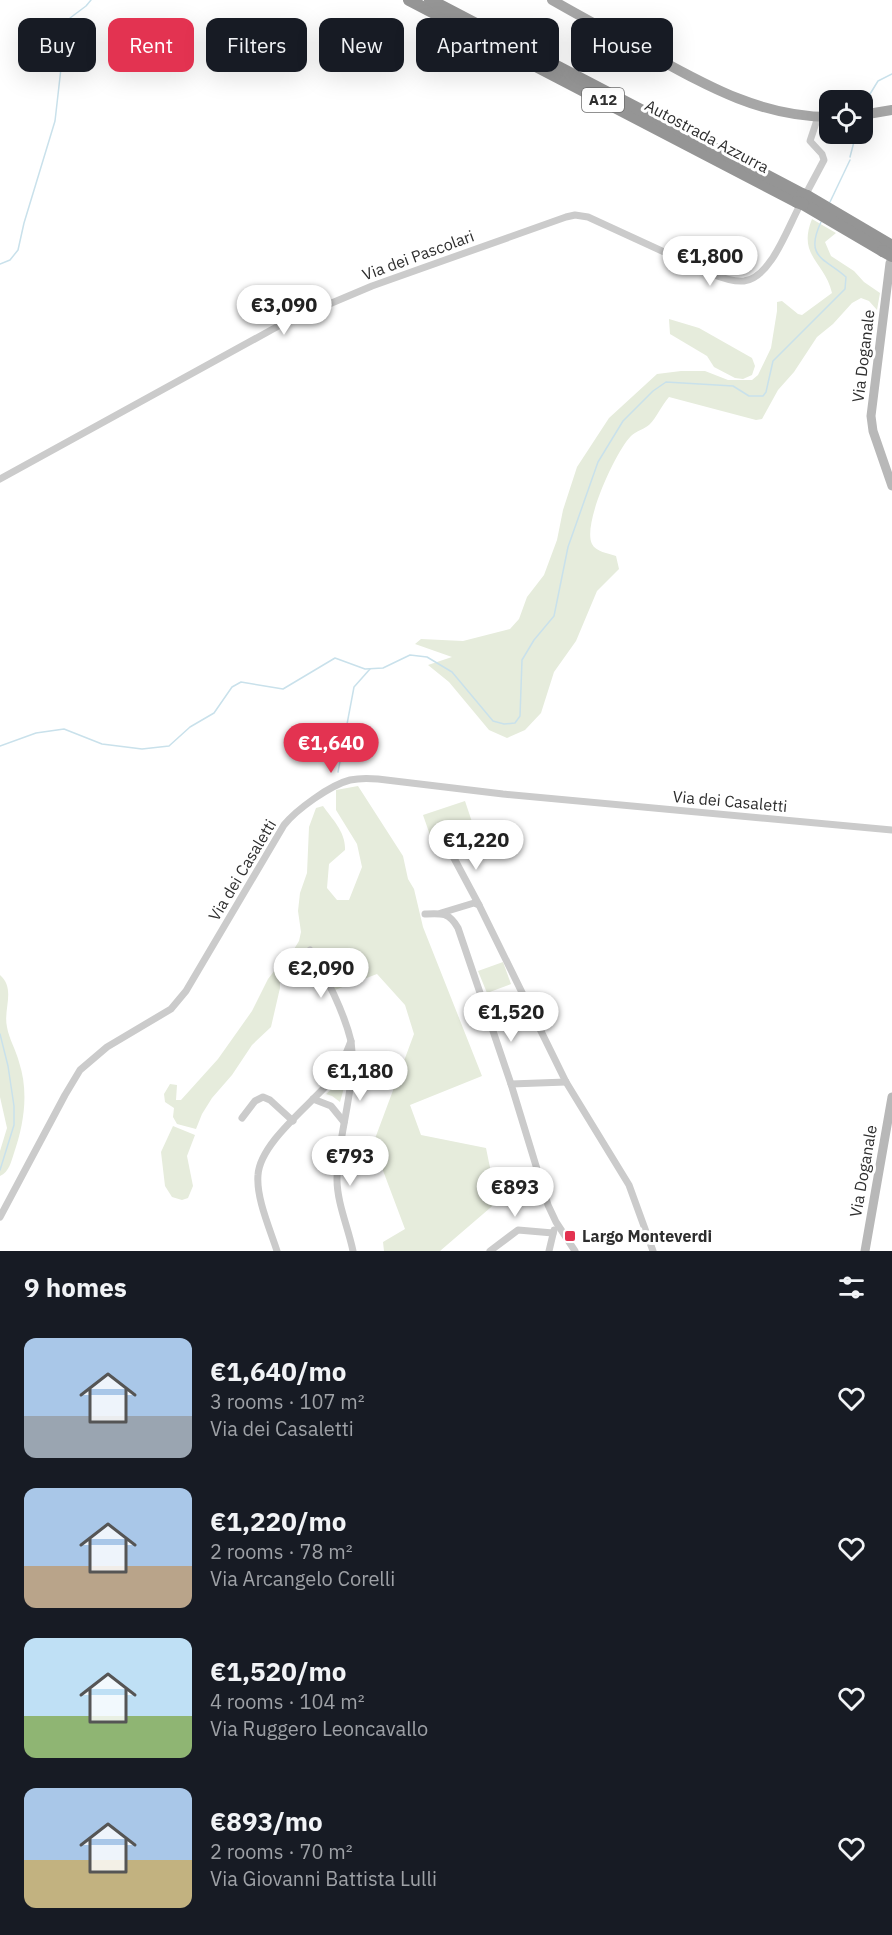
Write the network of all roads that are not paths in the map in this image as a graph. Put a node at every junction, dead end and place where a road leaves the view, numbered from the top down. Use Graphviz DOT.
graph roads {
  1 [pos="409,0"];
  2 [pos="430,0"];
  3 [pos="552,0"];
  4 [pos="892,110"];
  5 [pos="873,113"];
  6 [pos="873,114"];
  7 [pos="892,115"];
  8 [pos="818,117"];
  9 [pos="804,200"];
  10 [pos="888,251"];
  11 [pos="0,479"];
  12 [pos="892,486"];
  13 [pos="892,830"];
  14 [pos="448,847"];
  15 [pos="479,904"];
  16 [pos="441,913"];
  17 [pos="425,914"];
  18 [pos="310,950"];
  19 [pos="351,1041"];
  20 [pos="566,1082"];
  21 [pos="511,1084"];
  22 [pos="892,1097"];
  23 [pos="313,1099"];
  24 [pos="243,1118"];
  25 [pos="293,1121"];
  26 [pos="344,1122"];
  27 [pos="0,1217"];
  28 [pos="556,1222"];
  29 [pos="553,1233"];
  30 [pos="276,1251"];
  31 [pos="353,1251"];
  32 [pos="490,1251"];
  33 [pos="549,1251"];
  34 [pos="575,1251"];
  35 [pos="652,1251"];
  36 [pos="865,1251"];
  1 -- 9 [label="highway, Autostrada Azzurra / A12"];
  2 -- 9 [label="highway, Autostrada Azzurra / A12"];
  3 -- 8 [label="main road"];
  4 -- 5 [label="main road"];
  6 -- 7 [label="main road"];
  8 -- 9 [label="street, Via dei Pascolari"];
  9 -- 10 [label="highway, Autostrada Azzurra / A12"];
  9 -- 11 [label="street, Via dei Pascolari"];
  10 -- 12 [label="main road, Via Doganale"];
  13 -- 27 [label="street, Via dei Casaletti"];
  14 -- 15 [label="street"];
  15 -- 16 [label="street"];
  15 -- 20 [label="street"];
  16 -- 17 [label="street"];
  16 -- 21 [label="street"];
  18 -- 19 [label="street"];
  19 -- 23 [label="street"];
  19 -- 26 [label="street"];
  20 -- 21 [label="street"];
  20 -- 35 [label="street"];
  21 -- 28 [label="street"];
  22 -- 36 [label="main road, Via Doganale"];
  23 -- 25 [label="street"];
  23 -- 26 [label="street"];
  24 -- 25 [label="street"];
  25 -- 30 [label="street"];
  26 -- 31 [label="street"];
  28 -- 29 [label="street"];
  28 -- 34 [label="street"];
  29 -- 32 [label="street"];
  29 -- 33 [label="street"];
}
